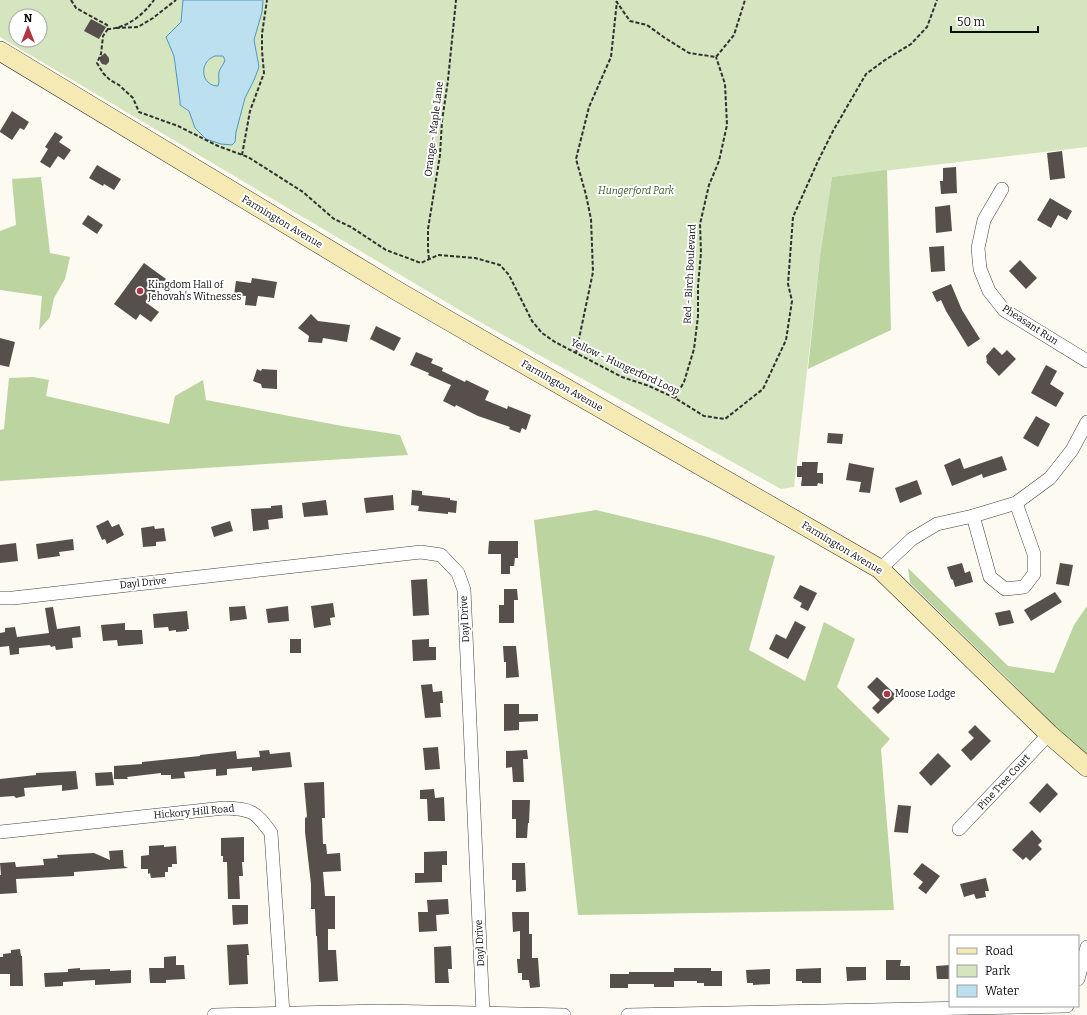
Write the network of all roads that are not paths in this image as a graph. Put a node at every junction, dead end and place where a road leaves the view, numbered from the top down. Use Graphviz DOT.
graph roads {
  1 [pos="0,51"];
  2 [pos="1002,189"];
  3 [pos="1087,361"];
  4 [pos="1087,422"];
  5 [pos="1016,503"];
  6 [pos="973,516"];
  7 [pos="880,569"];
  8 [pos="0,598"];
  9 [pos="1048,734"];
  10 [pos="1087,767"];
  11 [pos="960,829"];
  12 [pos="0,832"];
  13 [pos="1087,947"];
  14 [pos="1079,975"];
  15 [pos="1020,1007"];
  16 [pos="283,1013"];
  17 [pos="483,1014"];
  18 [pos="214,1015"];
  19 [pos="564,1015"];
  20 [pos="628,1015"];
  1 -- 7 [label="main road, Farmington Avenue"];
  2 -- 3 [label="street, Pheasant Run"];
  4 -- 5 [label="street"];
  5 -- 6 [label="street"];
  5 -- 6 [label="street"];
  6 -- 7 [label="street"];
  7 -- 9 [label="main road, Farmington Avenue"];
  8 -- 17 [label="street, Dayl Drive"];
  9 -- 10 [label="main road, Farmington Avenue"];
  9 -- 11 [label="street, Pine Tree Court"];
  12 -- 16 [label="street, Hickory Hill Road"];
  13 -- 14 [label="street"];
  15 -- 20 [label="street"];
  16 -- 17 [label="street"];
  16 -- 18 [label="street"];
  17 -- 19 [label="street"];
}
